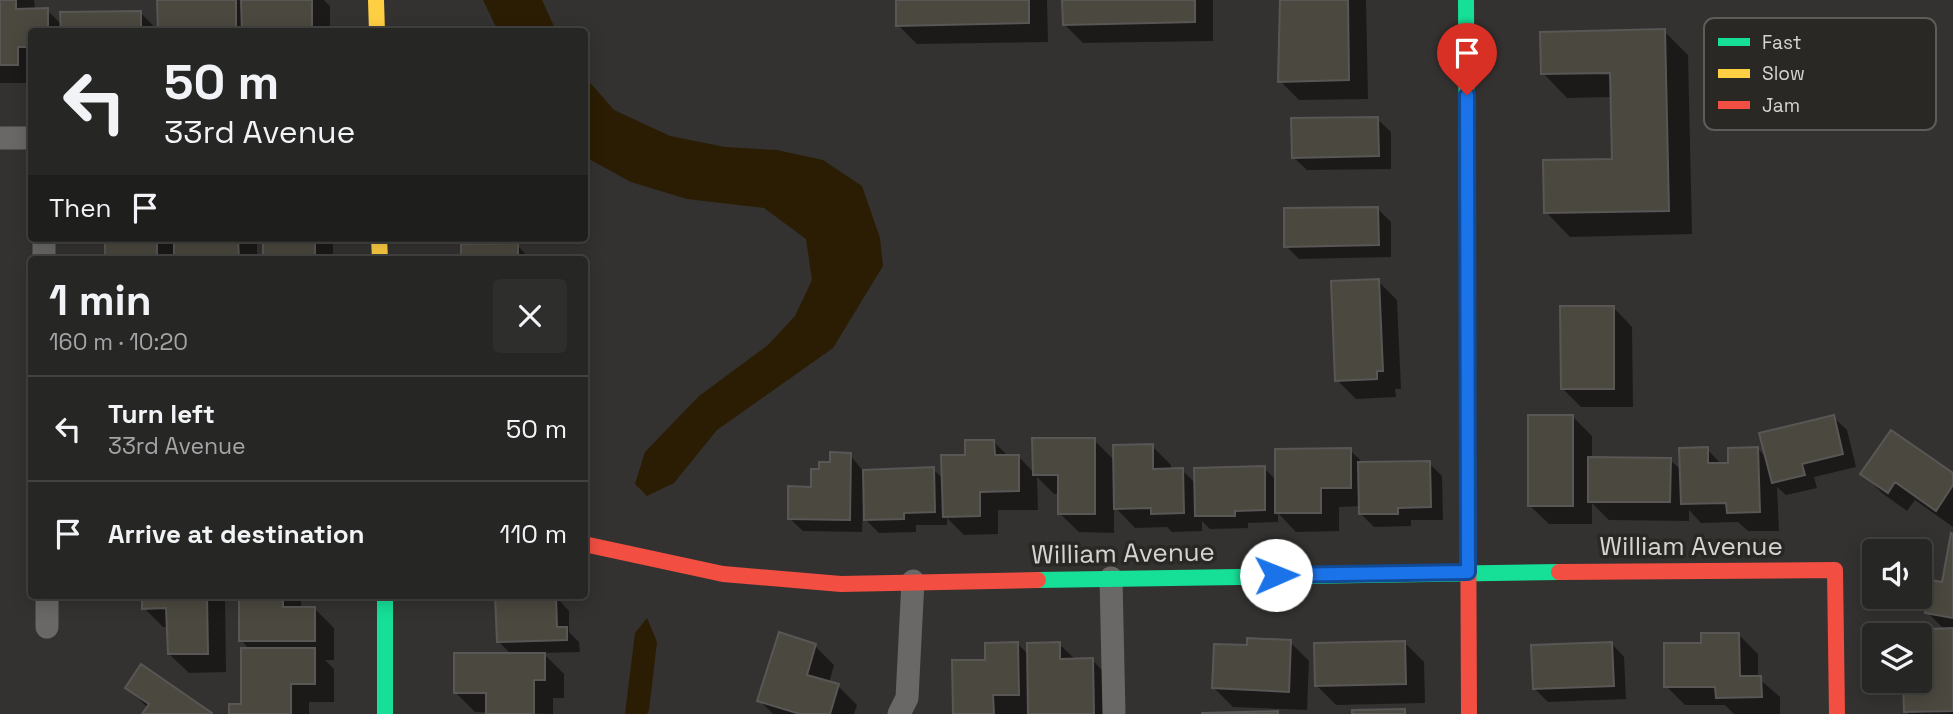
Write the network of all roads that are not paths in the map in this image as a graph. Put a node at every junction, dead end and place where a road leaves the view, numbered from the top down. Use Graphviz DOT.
graph roads {
  1 [pos="376,0"];
  2 [pos="1466,0"];
  3 [pos="377,28"];
  4 [pos="0,138"];
  5 [pos="28,138"];
  6 [pos="588,545"];
  7 [pos="1468,572"];
  8 [pos="1111,578"];
  9 [pos="914,581"];
  10 [pos="47,599"];
  11 [pos="385,599"];
  12 [pos="47,627"];
  13 [pos="385,714"];
  14 [pos="899,714"];
  15 [pos="1114,714"];
  16 [pos="1469,714"];
  17 [pos="1837,714"];
  1 -- 3 [label="street"];
  2 -- 7 [label="street"];
  4 -- 5 [label="street"];
  6 -- 9 [label="street, William Avenue"];
  7 -- 8 [label="street, William Avenue"];
  7 -- 16 [label="street"];
  7 -- 17 [label="street, William Avenue"];
  8 -- 9 [label="street, William Avenue"];
  8 -- 15 [label="street"];
  9 -- 14 [label="street"];
  10 -- 12 [label="street"];
  11 -- 13 [label="street"];
}
